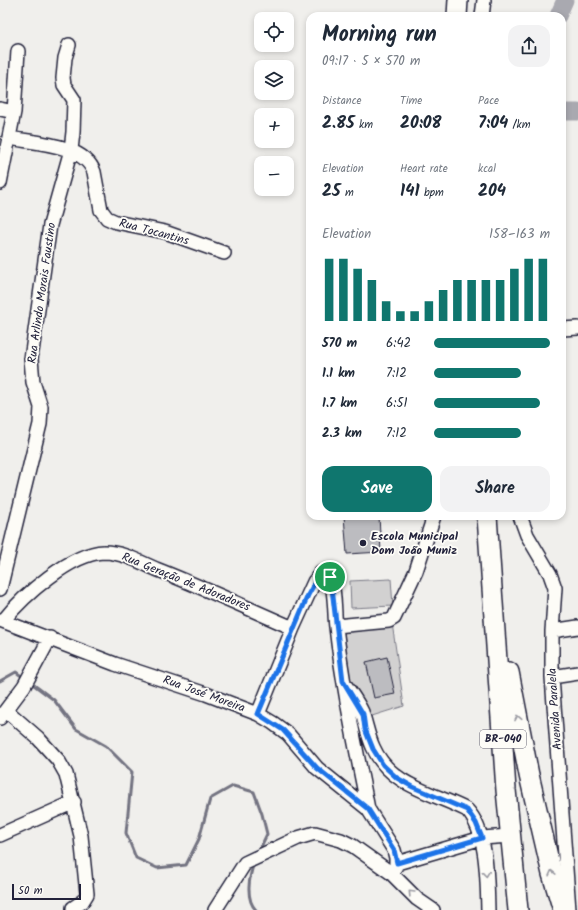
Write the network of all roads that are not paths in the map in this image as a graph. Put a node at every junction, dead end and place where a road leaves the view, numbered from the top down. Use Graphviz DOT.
graph roads {
  1 [pos="458,0"];
  2 [pos="484,0"];
  3 [pos="457,12"];
  4 [pos="482,12"];
  5 [pos="69,45"];
  6 [pos="18,51"];
  7 [pos="0,109"];
  8 [pos="14,112"];
  9 [pos="9,138"];
  10 [pos="71,150"];
  11 [pos="0,183"];
  12 [pos="224,253"];
  13 [pos="578,328"];
  14 [pos="566,330"];
  15 [pos="433,520"];
  16 [pos="487,520"];
  17 [pos="521,520"];
  18 [pos="0,589"];
  19 [pos="2,620"];
  20 [pos="336,626"];
  21 [pos="578,627"];
  22 [pos="292,628"];
  23 [pos="552,631"];
  24 [pos="50,638"];
  25 [pos="495,642"];
  26 [pos="578,673"];
  27 [pos="552,677"];
  28 [pos="343,681"];
  29 [pos="3,714"];
  30 [pos="258,714"];
  31 [pos="74,802"];
  32 [pos="368,809"];
  33 [pos="0,835"];
  34 [pos="510,836"];
  35 [pos="482,838"];
  36 [pos="394,868"];
  37 [pos="71,909"];
  38 [pos="216,910"];
  39 [pos="433,910"];
  40 [pos="488,910"];
  41 [pos="518,910"];
  42 [pos="563,910"];
  43 [pos="569,910"];
  1 -- 3 [label="highway"];
  2 -- 4 [label="street"];
  5 -- 10 [label="street, Rua Arlindo Morais Faustino"];
  6 -- 8 [label="street"];
  7 -- 8 [label="street"];
  8 -- 9 [label="street"];
  9 -- 10 [label="street, Rua Tocantins"];
  9 -- 11 [label="street"];
  10 -- 12 [label="street, Rua Tocantins"];
  10 -- 18 [label="street, Rua Arlindo Morais Faustino"];
  13 -- 14 [label="street"];
  15 -- 20 [label="street"];
  16 -- 25 [label="highway, BR-040"];
  17 -- 23 [label="street, Avenida Paralela"];
  19 -- 22 [label="street, Rua Geração de Adoradores"];
  19 -- 24 [label="street, Rua José Moreira"];
  20 -- 22 [label="street"];
  20 -- 28 [label="street"];
  21 -- 23 [label="street"];
  22 -- 30 [label="street"];
  23 -- 27 [label="street, Avenida Paralela"];
  24 -- 29 [label="street"];
  24 -- 30 [label="street, Rua José Moreira"];
  25 -- 34 [label="highway, BR-040"];
  42 -- 25 [label="highway, one-way"];
  26 -- 27 [label="street"];
  27 -- 43 [label="street, Avenida Paralela"];
  28 -- 32 [label="street"];
  28 -- 35 [label="street"];
  29 -- 31 [label="street"];
  30 -- 32 [label="street, Rua José Moreira"];
  31 -- 33 [label="street"];
  31 -- 37 [label="street"];
  32 -- 36 [label="street, Rua José Moreira"];
  34 -- 35 [label="street"];
  34 -- 41 [label="highway, BR-040"];
  35 -- 36 [label="street"];
  35 -- 40 [label="street, one-way"];
  36 -- 38 [label="street"];
  39 -- 36 [label="street, one-way"];
}
